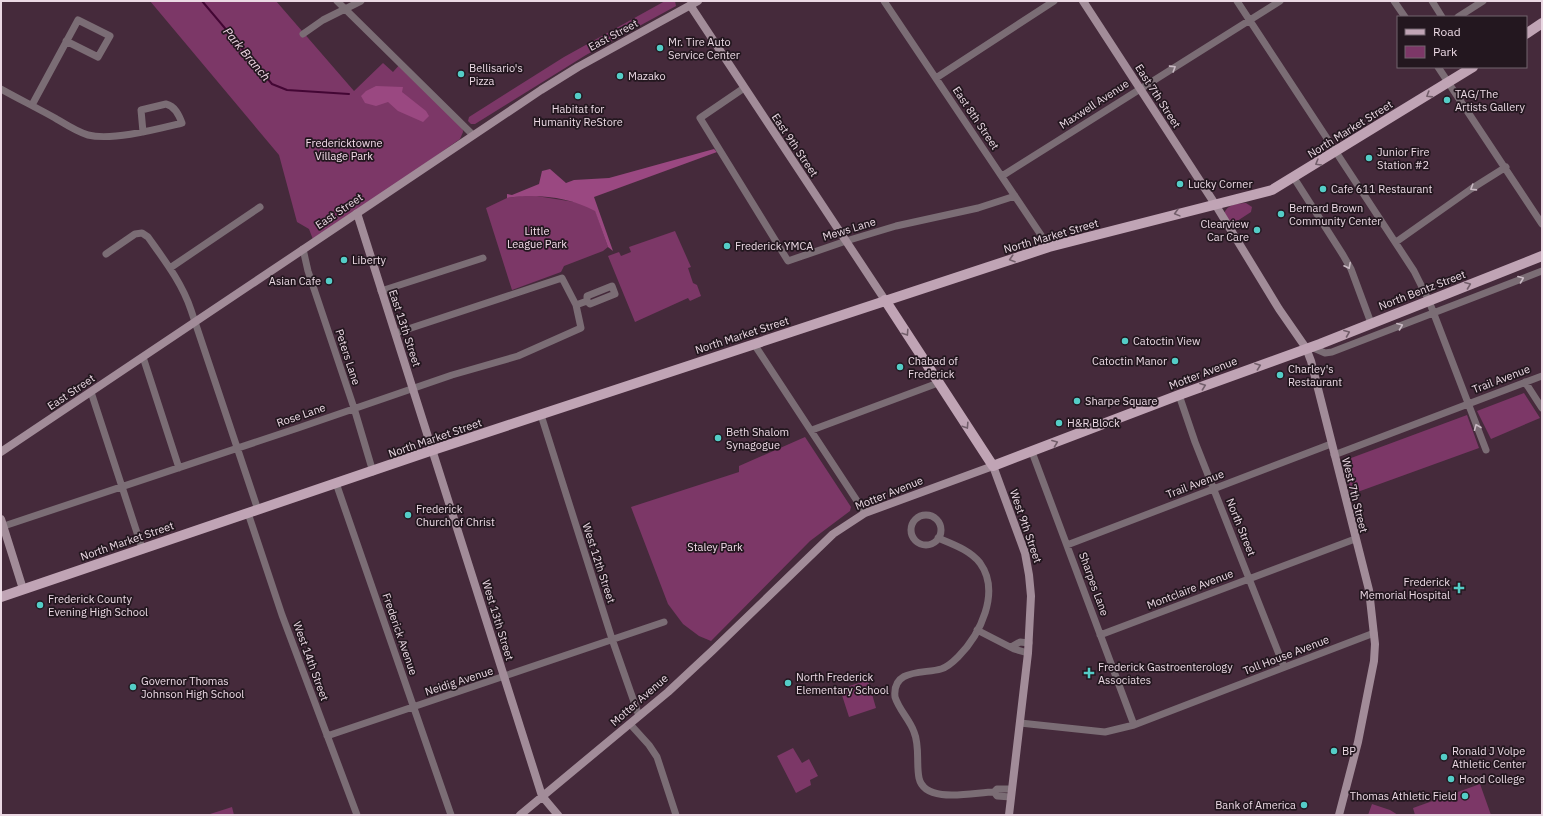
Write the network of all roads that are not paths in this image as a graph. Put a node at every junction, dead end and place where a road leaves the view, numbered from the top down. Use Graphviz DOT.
graph roads {
  1 [pos="337,1"];
  2 [pos="361,1"];
  3 [pos="698,1"];
  4 [pos="884,1"];
  5 [pos="1054,1"];
  6 [pos="1083,1"];
  7 [pos="1237,1"];
  8 [pos="1280,1"];
  9 [pos="1394,1"];
  10 [pos="1432,1"];
  11 [pos="1483,1"];
  12 [pos="689,3"];
  13 [pos="344,8"];
  14 [pos="1404,16"];
  15 [pos="1441,16"];
  16 [pos="1460,16"];
  17 [pos="1249,20"];
  18 [pos="1542,24"];
  19 [pos="1527,33"];
  20 [pos="303,34"];
  21 [pos="66,41"];
  22 [pos="1439,68"];
  23 [pos="1472,68"];
  24 [pos="936,78"];
  25 [pos="1449,83"];
  26 [pos="744,88"];
  27 [pos="1140,88"];
  28 [pos="1,89"];
  29 [pos="32,105"];
  30 [pos="143,132"];
  31 [pos="473,135"];
  32 [pos="1336,152"];
  33 [pos="1506,167"];
  34 [pos="1002,176"];
  35 [pos="1294,178"];
  36 [pos="1015,196"];
  37 [pos="1215,204"];
  38 [pos="260,207"];
  39 [pos="357,213"];
  40 [pos="1542,224"];
  41 [pos="846,241"];
  42 [pos="1396,242"];
  43 [pos="1049,247"];
  44 [pos="303,248"];
  45 [pos="106,254"];
  46 [pos="1542,256"];
  47 [pos="483,258"];
  48 [pos="170,268"];
  49 [pos="1542,271"];
  50 [pos="381,291"];
  51 [pos="885,300"];
  52 [pos="1429,300"];
  53 [pos="587,301"];
  54 [pos="576,305"];
  55 [pos="1433,313"];
  56 [pos="195,321"];
  57 [pos="1371,323"];
  58 [pos="396,333"];
  59 [pos="754,344"];
  60 [pos="1308,348"];
  61 [pos="143,357"];
  62 [pos="1542,376"];
  63 [pos="1525,382"];
  64 [pos="938,383"];
  65 [pos="413,388"];
  66 [pos="91,392"];
  67 [pos="1179,395"];
  68 [pos="1468,404"];
  69 [pos="354,408"];
  70 [pos="1542,408"];
  71 [pos="541,415"];
  72 [pos="812,430"];
  73 [pos="1331,444"];
  74 [pos="237,448"];
  75 [pos="433,450"];
  76 [pos="1486,450"];
  77 [pos="1,452"];
  78 [pos="1032,452"];
  79 [pos="1334,455"];
  80 [pos="993,466"];
  81 [pos="179,468"];
  82 [pos="373,472"];
  83 [pos="336,483"];
  84 [pos="121,488"];
  85 [pos="1214,489"];
  86 [pos="253,512"];
  87 [pos="865,513"];
  88 [pos="2,522"];
  89 [pos="938,538"];
  90 [pos="1355,539"];
  91 [pos="1067,544"];
  92 [pos="142,548"];
  93 [pos="1249,578"];
  94 [pos="24,589"];
  95 [pos="1,596"];
  96 [pos="664,622"];
  97 [pos="977,630"];
  98 [pos="1374,633"];
  99 [pos="1100,634"];
  100 [pos="612,639"];
  101 [pos="1029,643"];
  102 [pos="1011,647"];
  103 [pos="1028,653"];
  104 [pos="1284,667"];
  105 [pos="504,677"];
  106 [pos="413,708"];
  107 [pos="639,716"];
  108 [pos="1020,723"];
  109 [pos="630,724"];
  110 [pos="1134,724"];
  111 [pos="328,736"];
  112 [pos="1012,793"];
  113 [pos="542,796"];
  114 [pos="357,815"];
  115 [pos="451,815"];
  116 [pos="520,815"];
  117 [pos="558,815"];
  118 [pos="676,815"];
  119 [pos="1010,815"];
  120 [pos="1339,815"];
  1 -- 13 [label="street"];
  2 -- 13 [label="street"];
  3 -- 12 [label="main road, East Street"];
  4 -- 24 [label="street, East 8th Street"];
  5 -- 24 [label="street"];
  6 -- 27 [label="main road, East 7th Street"];
  7 -- 17 [label="street"];
  8 -- 17 [label="street, Maxwell Avenue"];
  9 -- 14 [label="street"];
  10 -- 15 [label="street"];
  11 -- 16 [label="street"];
  12 -- 26 [label="main road, East 9th Street"];
  12 -- 31 [label="main road, East Street"];
  13 -- 20 [label="street"];
  13 -- 31 [label="street"];
  27 -- 17 [label="street, Maxwell Avenue, one-way"];
  17 -- 32 [label="street"];
  18 -- 19 [label="main road"];
  21 -- 21 [label="street"];
  21 -- 29 [label="street"];
  22 -- 25 [label="street"];
  23 -- 25 [label="main road, North Market Street"];
  24 -- 34 [label="street, East 8th Street"];
  25 -- 32 [label="main road, North Market Street, one-way"];
  25 -- 33 [label="street"];
  26 -- 41 [label="main road, East 9th Street"];
  26 -- 41 [label="street, Mews Lane"];
  27 -- 34 [label="street, Maxwell Avenue"];
  27 -- 37 [label="main road, East 7th Street"];
  28 -- 29 [label="street"];
  29 -- 30 [label="street"];
  30 -- 30 [label="street"];
  31 -- 39 [label="main road, East Street"];
  32 -- 35 [label="main road, North Market Street, one-way"];
  32 -- 42 [label="street"];
  33 -- 40 [label="street"];
  33 -- 42 [label="street, one-way"];
  34 -- 36 [label="street, East 8th Street"];
  35 -- 37 [label="main road, North Market Street"];
  35 -- 57 [label="street, one-way"];
  36 -- 41 [label="street, Mews Lane"];
  36 -- 43 [label="street, East 8th Street"];
  37 -- 43 [label="main road, North Market Street, one-way"];
  37 -- 60 [label="main road, West 7th Street"];
  38 -- 48 [label="street"];
  39 -- 44 [label="main road, East Street"];
  39 -- 50 [label="main road, East 13th Street"];
  41 -- 51 [label="main road, East 9th Street"];
  42 -- 52 [label="street"];
  43 -- 51 [label="main road, North Market Street, one-way"];
  44 -- 56 [label="main road, East Street"];
  44 -- 69 [label="street, Peters Lane"];
  45 -- 48 [label="street, West 14th Street"];
  52 -- 46 [label="main road, North Bentz Street, one-way"];
  47 -- 50 [label="street"];
  48 -- 56 [label="street, West 14th Street"];
  55 -- 49 [label="street, one-way"];
  50 -- 58 [label="main road, East 13th Street"];
  51 -- 59 [label="main road, North Market Street"];
  51 -- 64 [label="main road, West 9th Street, one-way"];
  52 -- 55 [label="street"];
  52 -- 57 [label="main road, North Bentz Street"];
  53 -- 54 [label="street"];
  54 -- 58 [label="street"];
  54 -- 65 [label="street, Rose Lane"];
  60 -- 55 [label="street, one-way"];
  55 -- 68 [label="street"];
  56 -- 61 [label="main road, East Street"];
  56 -- 74 [label="street, West 14th Street"];
  60 -- 57 [label="main road, North Bentz Street, one-way"];
  58 -- 65 [label="main road, East 13th Street"];
  59 -- 71 [label="main road, North Market Street"];
  59 -- 72 [label="street"];
  67 -- 60 [label="main road, Motter Avenue, one-way"];
  60 -- 73 [label="main road, West 7th Street"];
  61 -- 66 [label="main road, East Street"];
  61 -- 81 [label="street"];
  62 -- 63 [label="street, Trail Avenue"];
  63 -- 68 [label="street, Trail Avenue"];
  63 -- 70 [label="street"];
  64 -- 72 [label="street"];
  64 -- 80 [label="main road, West 9th Street, one-way"];
  65 -- 69 [label="street, Rose Lane"];
  65 -- 75 [label="main road, East 13th Street"];
  66 -- 77 [label="main road, East Street"];
  66 -- 84 [label="street"];
  78 -- 67 [label="main road, Motter Avenue, one-way"];
  67 -- 85 [label="street, North Street"];
  76 -- 68 [label="street, one-way"];
  68 -- 79 [label="street, Trail Avenue"];
  69 -- 74 [label="street, Rose Lane"];
  69 -- 82 [label="street, Peters Lane"];
  71 -- 75 [label="main road, North Market Street"];
  71 -- 100 [label="street, West 12th Street"];
  72 -- 87 [label="street"];
  73 -- 79 [label="main road, West 7th Street"];
  73 -- 85 [label="street, Trail Avenue"];
  74 -- 81 [label="street, Rose Lane"];
  74 -- 86 [label="street, West 14th Street"];
  75 -- 82 [label="main road, North Market Street"];
  75 -- 105 [label="main road, West 13th Street"];
  78 -- 80 [label="main road, Motter Avenue"];
  78 -- 91 [label="street, Sharpes Lane"];
  79 -- 90 [label="main road, West 7th Street"];
  80 -- 87 [label="main road, Motter Avenue"];
  80 -- 101 [label="main road, West 9th Street"];
  81 -- 84 [label="street, Rose Lane"];
  82 -- 83 [label="main road, North Market Street"];
  83 -- 86 [label="main road, North Market Street"];
  83 -- 106 [label="street, Frederick Avenue"];
  84 -- 88 [label="street, Rose Lane"];
  84 -- 92 [label="street"];
  85 -- 91 [label="street, Trail Avenue"];
  85 -- 93 [label="street, North Street"];
  86 -- 92 [label="main road, North Market Street"];
  86 -- 111 [label="street, West 14th Street"];
  87 -- 107 [label="main road, Motter Avenue"];
  88 -- 94 [label="main road"];
  89 -- 89 [label="street"];
  89 -- 97 [label="street"];
  90 -- 93 [label="street, Montclaire Avenue"];
  90 -- 98 [label="main road, West 7th Street"];
  91 -- 99 [label="street, Sharpes Lane"];
  92 -- 94 [label="main road, North Market Street"];
  93 -- 99 [label="street, Montclaire Avenue"];
  93 -- 104 [label="street, North Street"];
  94 -- 95 [label="main road, North Market Street"];
  96 -- 100 [label="street, Neidig Avenue"];
  97 -- 102 [label="street"];
  97 -- 112 [label="street"];
  98 -- 104 [label="street, Toll House Avenue"];
  98 -- 120 [label="main road, West 7th Street"];
  99 -- 110 [label="street, Sharpes Lane"];
  100 -- 105 [label="street, Neidig Avenue"];
  100 -- 107 [label="street, West 12th Street"];
  101 -- 102 [label="street"];
  101 -- 103 [label="main road, West 9th Street"];
  102 -- 103 [label="street"];
  103 -- 108 [label="main road, West 9th Street"];
  104 -- 110 [label="street, Toll House Avenue"];
  105 -- 106 [label="street, Neidig Avenue"];
  105 -- 113 [label="main road, West 13th Street"];
  106 -- 111 [label="street, Neidig Avenue"];
  106 -- 115 [label="street, Frederick Avenue"];
  107 -- 109 [label="main road, Motter Avenue"];
  108 -- 110 [label="street, Toll House Avenue"];
  108 -- 112 [label="main road, West 9th Street"];
  109 -- 113 [label="main road, Motter Avenue"];
  109 -- 118 [label="street"];
  111 -- 114 [label="street, West 14th Street"];
  112 -- 119 [label="main road, West 9th Street"];
  113 -- 116 [label="main road, Motter Avenue"];
  113 -- 117 [label="main road"];
}
